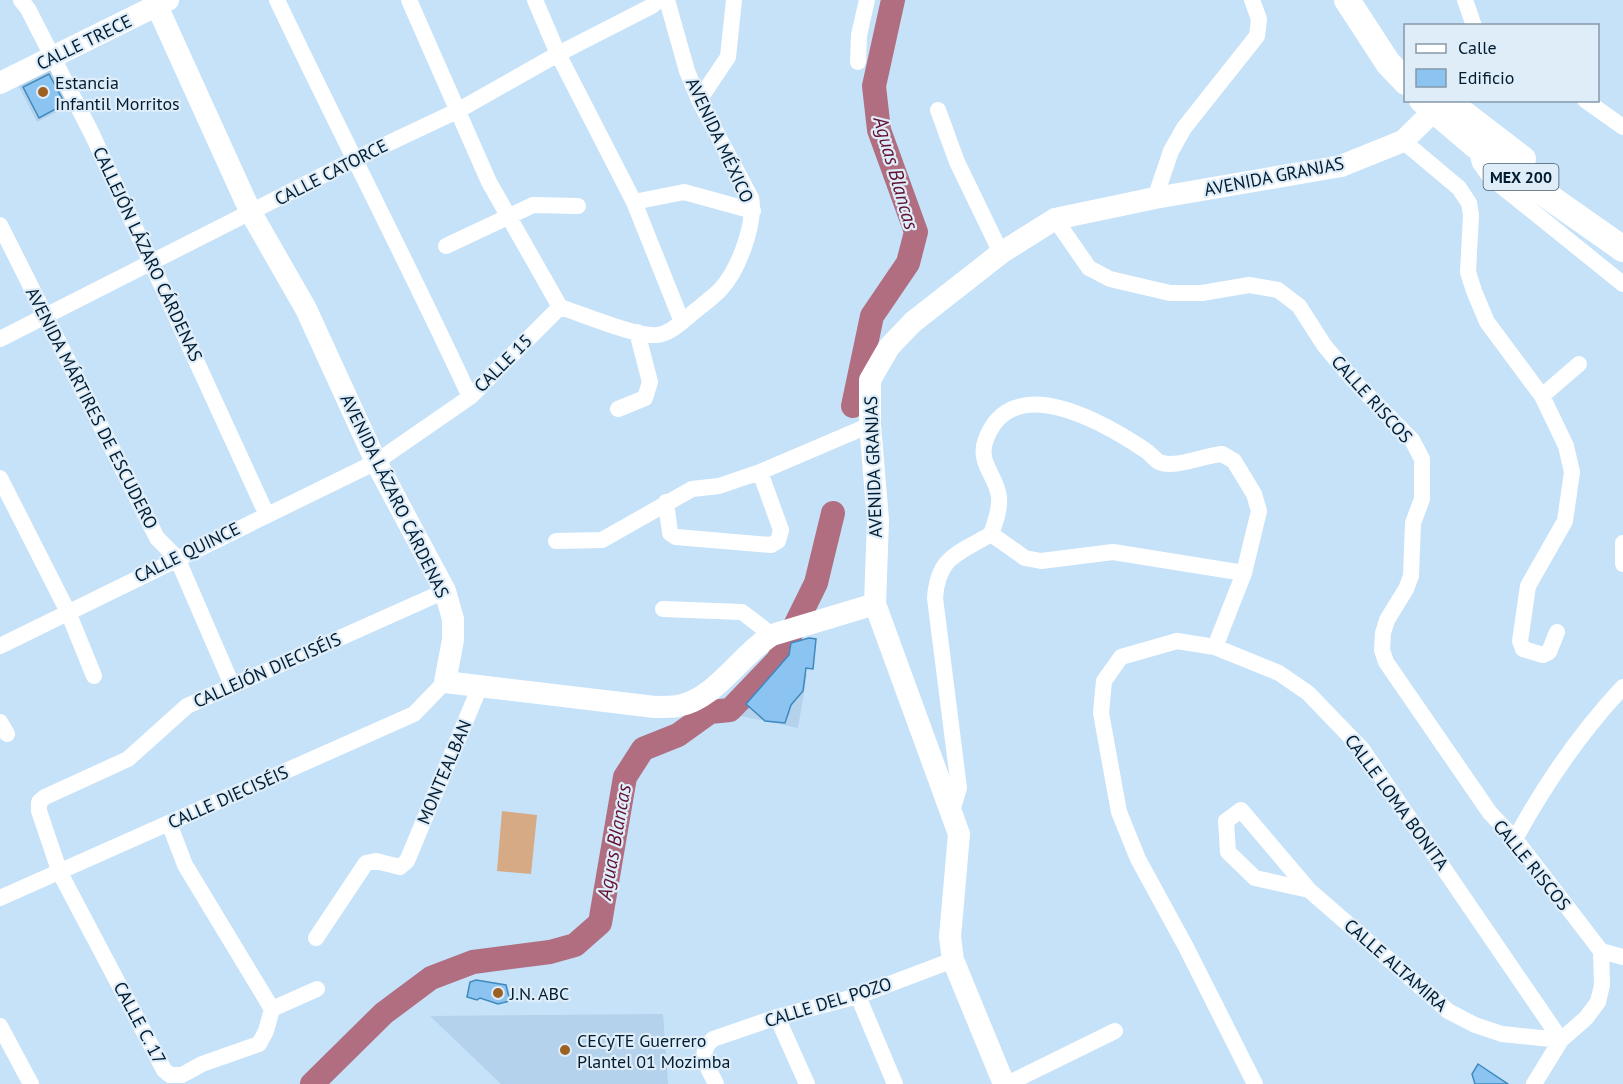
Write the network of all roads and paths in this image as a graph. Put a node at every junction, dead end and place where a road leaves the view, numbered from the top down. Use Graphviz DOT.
graph roads {
  1 [pos="21,0"];
  2 [pos="277,0"];
  3 [pos="409,0"];
  4 [pos="535,0"];
  5 [pos="659,0"];
  6 [pos="667,0"];
  7 [pos="734,0"];
  8 [pos="867,0"];
  9 [pos="1252,0"];
  10 [pos="1347,0"];
  11 [pos="1364,0"];
  12 [pos="1465,0"];
  13 [pos="160,2"];
  14 [pos="1473,24"];
  15 [pos="558,54"];
  16 [pos="1404,55"];
  17 [pos="52,58"];
  18 [pos="858,62"];
  19 [pos="1404,80"];
  20 [pos="0,83"];
  21 [pos="699,100"];
  22 [pos="1588,102"];
  23 [pos="1436,103"];
  24 [pos="459,110"];
  25 [pos="938,110"];
  26 [pos="1623,128"];
  27 [pos="1403,141"];
  28 [pos="1475,145"];
  29 [pos="353,160"];
  30 [pos="1155,198"];
  31 [pos="634,202"];
  32 [pos="578,206"];
  33 [pos="753,211"];
  34 [pos="251,213"];
  35 [pos="507,215"];
  36 [pos="1055,219"];
  37 [pos="0,225"];
  38 [pos="1623,231"];
  39 [pos="446,246"];
  40 [pos="1623,249"];
  41 [pos="1001,253"];
  42 [pos="152,262"];
  43 [pos="1623,284"];
  44 [pos="560,307"];
  45 [pos="44,316"];
  46 [pos="682,322"];
  47 [pos="637,332"];
  48 [pos="0,339"];
  49 [pos="1579,364"];
  50 [pos="1542,396"];
  51 [pos="470,397"];
  52 [pos="618,409"];
  53 [pos="870,425"];
  54 [pos="376,462"];
  55 [pos="760,472"];
  56 [pos="0,478"];
  57 [pos="666,502"];
  58 [pos="266,513"];
  59 [pos="992,534"];
  60 [pos="556,541"];
  61 [pos="1623,543"];
  62 [pos="177,558"];
  63 [pos="1623,564"];
  64 [pos="1244,573"];
  65 [pos="445,591"];
  66 [pos="875,604"];
  67 [pos="663,609"];
  68 [pos="68,612"];
  69 [pos="1557,632"];
  70 [pos="772,635"];
  71 [pos="0,646"];
  72 [pos="1215,647"];
  73 [pos="94,676"];
  74 [pos="445,682"];
  75 [pos="481,684"];
  76 [pos="232,685"];
  77 [pos="1623,687"];
  78 [pos="952,812"];
  79 [pos="169,824"];
  80 [pos="1515,838"];
  81 [pos="60,873"];
  82 [pos="1309,890"];
  83 [pos="0,898"];
  84 [pos="316,938"];
  85 [pos="1601,951"];
  86 [pos="1623,957"];
  87 [pos="953,960"];
  88 [pos="317,989"];
  89 [pos="858,996"];
  90 [pos="272,1009"];
  91 [pos="777,1017"];
  92 [pos="0,1026"];
  93 [pos="1115,1031"];
  94 [pos="1561,1040"];
  95 [pos="7,1057"];
  96 [pos="31,1084"];
  97 [pos="716,1084"];
  98 [pos="807,1084"];
  99 [pos="895,1084"];
  100 [pos="1006,1084"];
  101 [pos="1255,1084"];
  102 [pos="1534,1084"];
  1 -- 17 [label="street, CALLEJÓN LÁZARO CÁRDENAS"];
  2 -- 29 [label="street"];
  3 -- 24 [label="street"];
  4 -- 15 [label="street"];
  5 -- 15 [label="street, CALLE CATORCE"];
  6 -- 21 [label="street, AVENIDA MÉXICO"];
  7 -- 21 [label="street"];
  8 -- 18 [label="street"];
  9 -- 30 [label="street"];
  10 -- 19 [label="main road"];
  11 -- 16 [label="main road"];
  12 -- 14 [label="street"];
  13 -- 17 [label="main road, CALLE TRECE"];
  13 -- 34 [label="main road, AVENIDA LÁZARO CÁRDENAS"];
  15 -- 24 [label="street, CALLE CATORCE"];
  15 -- 31 [label="street"];
  17 -- 20 [label="main road, CALLE TRECE"];
  17 -- 42 [label="street, CALLEJÓN LÁZARO CÁRDENAS"];
  21 -- 33 [label="street, AVENIDA MÉXICO"];
  22 -- 26 [label="street"];
  23 -- 27 [label="main road, AVENIDA GRANJAS"];
  23 -- 28 [label="main road, MEX 200"];
  23 -- 38 [label="main road, MEX 200"];
  24 -- 29 [label="street, CALLE CATORCE"];
  24 -- 35 [label="street"];
  25 -- 41 [label="street"];
  27 -- 30 [label="main road, AVENIDA GRANJAS"];
  27 -- 50 [label="street"];
  28 -- 40 [label="main road, MEX 200"];
  28 -- 43 [label="street"];
  29 -- 34 [label="street, CALLE CATORCE"];
  29 -- 51 [label="street"];
  30 -- 36 [label="main road, AVENIDA GRANJAS"];
  31 -- 33 [label="street"];
  31 -- 46 [label="street"];
  32 -- 35 [label="street"];
  33 -- 46 [label="street"];
  34 -- 42 [label="street, CALLE CATORCE"];
  34 -- 54 [label="main road, AVENIDA LÁZARO CÁRDENAS"];
  35 -- 39 [label="street"];
  35 -- 44 [label="street"];
  36 -- 41 [label="main road, AVENIDA GRANJAS"];
  36 -- 80 [label="street, CALLE RISCOS"];
  37 -- 45 [label="street, AVENIDA MÁRTIRES DE ESCUDERO"];
  41 -- 53 [label="main road, AVENIDA GRANJAS"];
  42 -- 45 [label="street, CALLE CATORCE"];
  42 -- 58 [label="street, CALLEJÓN LÁZARO CÁRDENAS"];
  44 -- 47 [label="street"];
  44 -- 51 [label="street, CALLE 15"];
  45 -- 48 [label="street, CALLE CATORCE"];
  45 -- 62 [label="street, AVENIDA MÁRTIRES DE ESCUDERO"];
  46 -- 47 [label="street"];
  47 -- 52 [label="street"];
  49 -- 50 [label="street"];
  50 -- 69 [label="street"];
  51 -- 54 [label="street, CALLE 15"];
  53 -- 55 [label="street"];
  53 -- 66 [label="main road, AVENIDA GRANJAS"];
  54 -- 58 [label="street, CALLE QUINCE"];
  54 -- 65 [label="main road, AVENIDA LÁZARO CÁRDENAS"];
  55 -- 57 [label="street"];
  55 -- 57 [label="street"];
  56 -- 68 [label="street"];
  57 -- 60 [label="street"];
  58 -- 62 [label="street, CALLE QUINCE"];
  59 -- 64 [label="street"];
  59 -- 64 [label="street"];
  59 -- 78 [label="street"];
  61 -- 63 [label="street"];
  62 -- 68 [label="street, CALLE QUINCE"];
  62 -- 76 [label="street, AVENIDA MÁRTIRES DE ESCUDERO"];
  64 -- 72 [label="street"];
  65 -- 74 [label="main road, AVENIDA LÁZARO CÁRDENAS"];
  65 -- 76 [label="street, CALLEJÓN DIECISÉIS"];
  66 -- 70 [label="main road"];
  66 -- 78 [label="main road, AVENIDA GRANJAS"];
  67 -- 70 [label="street"];
  68 -- 71 [label="street, CALLE QUINCE"];
  68 -- 73 [label="street"];
  70 -- 75 [label="main road"];
  72 -- 94 [label="street, CALLE LOMA BONITA"];
  72 -- 101 [label="street, CALLE LOMA BONITA"];
  74 -- 75 [label="main road"];
  74 -- 79 [label="street, CALLE DIECISÉIS"];
  75 -- 84 [label="street, MONTEALBAN"];
  76 -- 81 [label="street, CALLEJÓN DIECISÉIS"];
  77 -- 80 [label="street"];
  78 -- 87 [label="main road, AVENIDA GRANJAS"];
  79 -- 81 [label="street, CALLE DIECISÉIS"];
  79 -- 90 [label="street"];
  80 -- 85 [label="street, CALLE RISCOS"];
  81 -- 83 [label="street, CALLE DIECISÉIS"];
  81 -- 90 [label="street, CALLE C. 17"];
  82 -- 82 [label="street, CALLE ALTAMIRA"];
  82 -- 94 [label="street, CALLE ALTAMIRA"];
  85 -- 86 [label="street"];
  85 -- 94 [label="street"];
  87 -- 89 [label="street, CALLE DEL POZO"];
  87 -- 100 [label="main road, AVENIDA GRANJAS"];
  88 -- 90 [label="street"];
  89 -- 91 [label="street, CALLE DEL POZO"];
  89 -- 99 [label="street"];
  91 -- 97 [label="street, CALLE DEL POZO"];
  91 -- 98 [label="street"];
  92 -- 95 [label="street"];
  93 -- 100 [label="street"];
  94 -- 102 [label="street"];
  95 -- 96 [label="street"];
}
